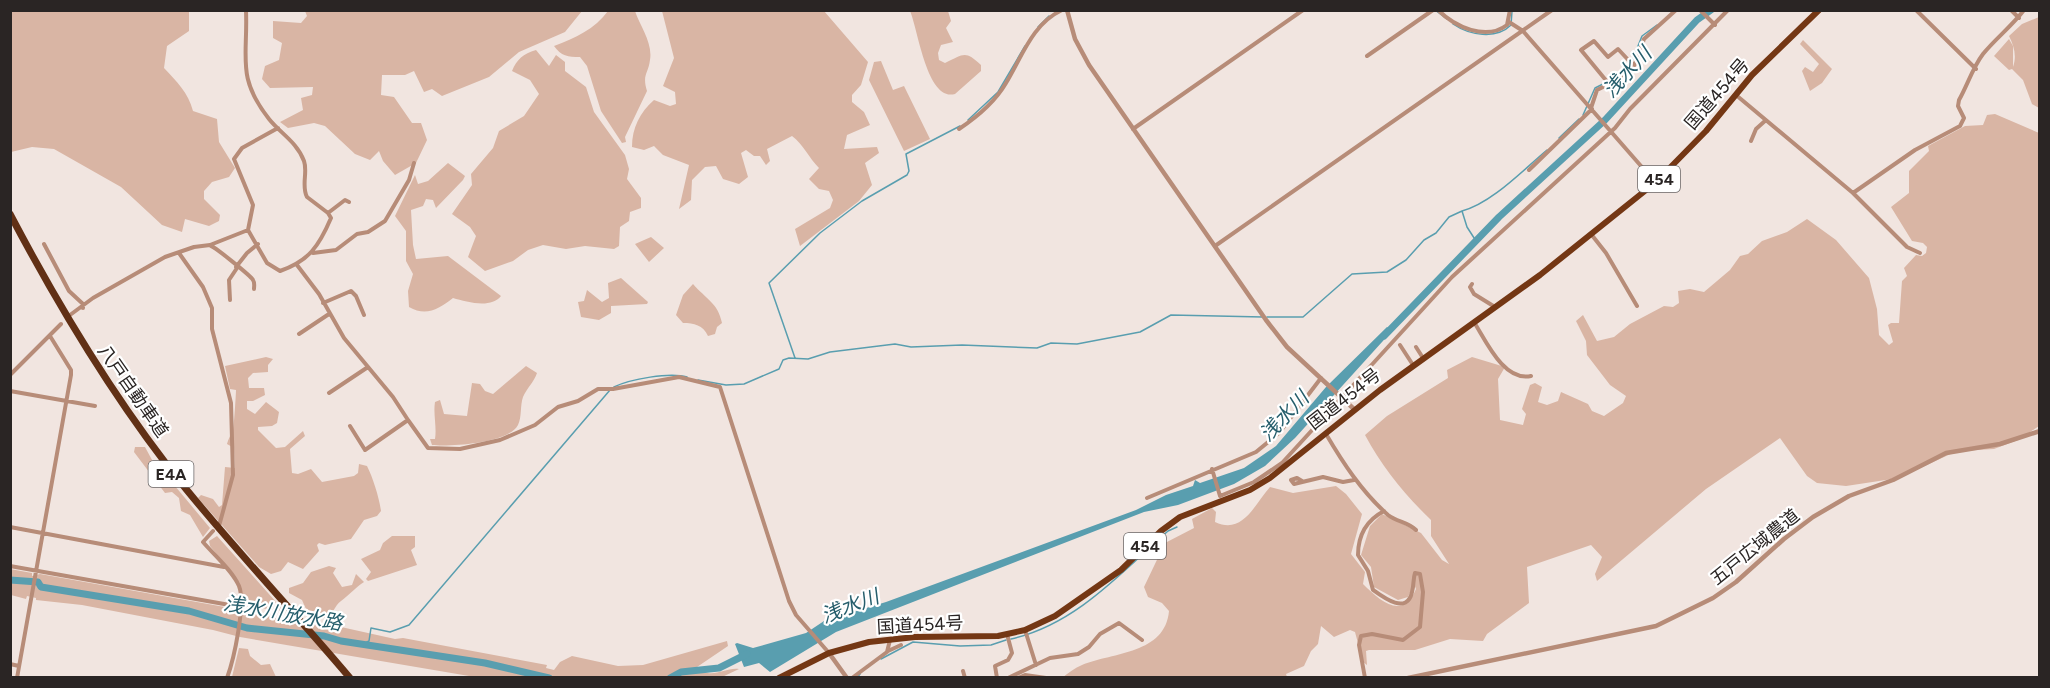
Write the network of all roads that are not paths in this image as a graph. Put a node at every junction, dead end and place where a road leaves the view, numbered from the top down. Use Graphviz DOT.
graph roads {
  1 [pos="246,10"];
  2 [pos="1065,10"];
  3 [pos="1303,10"];
  4 [pos="1436,10"];
  5 [pos="1510,10"];
  6 [pos="1552,10"];
  7 [pos="1676,10"];
  8 [pos="1700,10"];
  9 [pos="1728,10"];
  10 [pos="1819,10"];
  11 [pos="1916,10"];
  12 [pos="2011,10"];
  13 [pos="2024,10"];
  14 [pos="2019,18"];
  15 [pos="1509,22"];
  16 [pos="1714,24"];
  17 [pos="1523,31"];
  18 [pos="1367,56"];
  19 [pos="1634,66"];
  20 [pos="1976,69"];
  21 [pos="1609,84"];
  22 [pos="1736,95"];
  23 [pos="1592,110"];
  24 [pos="1766,120"];
  25 [pos="278,128"];
  26 [pos="959,129"];
  27 [pos="1133,129"];
  28 [pos="1610,130"];
  29 [pos="1750,141"];
  30 [pos="414,163"];
  31 [pos="1529,170"];
  32 [pos="1656,183"];
  33 [pos="1853,193"];
  34 [pos="350,202"];
  35 [pos="328,213"];
  36 [pos="10,214"];
  37 [pos="10,220"];
  38 [pos="248,230"];
  39 [pos="1591,234"];
  40 [pos="44,244"];
  41 [pos="258,244"];
  42 [pos="210,245"];
  43 [pos="1215,246"];
  44 [pos="179,253"];
  45 [pos="313,253"];
  46 [pos="1920,253"];
  47 [pos="297,265"];
  48 [pos="237,267"];
  49 [pos="1472,284"];
  50 [pos="254,289"];
  51 [pos="230,300"];
  52 [pos="323,303"];
  53 [pos="83,306"];
  54 [pos="1637,306"];
  55 [pos="1495,307"];
  56 [pos="329,314"];
  57 [pos="363,315"];
  58 [pos="65,317"];
  59 [pos="1474,321"];
  60 [pos="299,334"];
  61 [pos="50,336"];
  62 [pos="1400,345"];
  63 [pos="1416,347"];
  64 [pos="1423,358"];
  65 [pos="1413,365"];
  66 [pos="368,367"];
  67 [pos="10,375"];
  68 [pos="1531,376"];
  69 [pos="1322,380"];
  70 [pos="10,391"];
  71 [pos="329,393"];
  72 [pos="1341,397"];
  73 [pos="67,400"];
  74 [pos="95,406"];
  75 [pos="1355,410"];
  76 [pos="408,420"];
  77 [pos="350,426"];
  78 [pos="2040,431"];
  79 [pos="1325,434"];
  80 [pos="1213,471"];
  81 [pos="1354,480"];
  82 [pos="1302,481"];
  83 [pos="1220,496"];
  84 [pos="1147,498"];
  85 [pos="1384,511"];
  86 [pos="219,526"];
  87 [pos="10,527"];
  88 [pos="1416,530"];
  89 [pos="213,531"];
  90 [pos="43,532"];
  91 [pos="10,566"];
  92 [pos="224,567"];
  93 [pos="36,571"];
  94 [pos="241,607"];
  95 [pos="1025,630"];
  96 [pos="1007,634"];
  97 [pos="890,639"];
  98 [pos="1142,640"];
  99 [pos="901,645"];
  100 [pos="887,652"];
  101 [pos="829,653"];
  102 [pos="10,664"];
  103 [pos="1036,665"];
  104 [pos="19,666"];
  105 [pos="963,671"];
  106 [pos="17,678"];
  107 [pos="227,678"];
  108 [pos="348,678"];
  109 [pos="779,678"];
  110 [pos="847,678"];
  111 [pos="852,678"];
  112 [pos="965,678"];
  113 [pos="997,678"];
  114 [pos="1008,678"];
  115 [pos="1018,678"];
  116 [pos="1046,678"];
  117 [pos="1073,678"];
  118 [pos="1094,678"];
  119 [pos="1365,678"];
  120 [pos="1408,678"];
  1 -- 25 [label="street"];
  2 -- 26 [label="street"];
  2 -- 27 [label="street"];
  3 -- 27 [label="street"];
  4 -- 15 [label="street"];
  4 -- 18 [label="street"];
  5 -- 15 [label="street"];
  6 -- 17 [label="street"];
  7 -- 19 [label="street"];
  8 -- 16 [label="street"];
  9 -- 16 [label="street"];
  10 -- 22 [label="highway, 国道454号 / 454"];
  11 -- 20 [label="street"];
  12 -- 14 [label="street"];
  13 -- 14 [label="street"];
  14 -- 20 [label="street"];
  15 -- 17 [label="street"];
  16 -- 28 [label="street"];
  17 -- 23 [label="street"];
  17 -- 43 [label="street"];
  19 -- 21 [label="street"];
  19 -- 21 [label="street"];
  20 -- 33 [label="street"];
  21 -- 23 [label="street"];
  22 -- 24 [label="street"];
  22 -- 32 [label="highway, 国道454号 / 454"];
  23 -- 28 [label="street"];
  23 -- 31 [label="street"];
  24 -- 29 [label="street"];
  24 -- 33 [label="street"];
  25 -- 35 [label="street"];
  25 -- 38 [label="street"];
  27 -- 43 [label="street"];
  28 -- 32 [label="street"];
  28 -- 72 [label="street"];
  30 -- 45 [label="street"];
  32 -- 39 [label="highway, 国道454号 / 454"];
  33 -- 46 [label="street"];
  34 -- 35 [label="street"];
  35 -- 45 [label="street"];
  36 -- 58 [label="highway, 八戸自動車道 / E4A"];
  37 -- 58 [label="highway, 八戸自動車道 / E4A"];
  38 -- 41 [label="street"];
  38 -- 42 [label="street"];
  39 -- 54 [label="street"];
  39 -- 55 [label="highway, 国道454号 / 454"];
  40 -- 53 [label="street"];
  41 -- 47 [label="street"];
  41 -- 48 [label="street"];
  42 -- 44 [label="street"];
  42 -- 48 [label="street"];
  43 -- 69 [label="street"];
  44 -- 53 [label="street"];
  44 -- 86 [label="street"];
  45 -- 47 [label="street"];
  47 -- 52 [label="street"];
  48 -- 50 [label="street"];
  48 -- 51 [label="street"];
  49 -- 55 [label="street"];
  52 -- 56 [label="street"];
  52 -- 57 [label="street"];
  53 -- 58 [label="street"];
  55 -- 59 [label="highway, 国道454号 / 454"];
  56 -- 60 [label="street"];
  56 -- 66 [label="street"];
  58 -- 61 [label="street"];
  58 -- 108 [label="highway, 八戸自動車道 / E4A"];
  59 -- 64 [label="highway, 国道454号 / 454"];
  59 -- 68 [label="street"];
  61 -- 67 [label="street"];
  61 -- 73 [label="street"];
  62 -- 65 [label="street"];
  63 -- 64 [label="street"];
  64 -- 65 [label="highway, 国道454号 / 454"];
  65 -- 75 [label="highway, 国道454号 / 454"];
  66 -- 71 [label="street"];
  66 -- 76 [label="street"];
  69 -- 72 [label="street"];
  69 -- 80 [label="street"];
  70 -- 73 [label="street"];
  72 -- 75 [label="street"];
  72 -- 83 [label="street"];
  73 -- 74 [label="street"];
  73 -- 90 [label="street"];
  75 -- 79 [label="highway, 国道454号 / 454"];
  76 -- 77 [label="street"];
  76 -- 101 [label="street"];
  78 -- 120 [label="street, 五戸広域農道"];
  79 -- 81 [label="street"];
  79 -- 83 [label="highway, 国道454号 / 454"];
  80 -- 83 [label="street"];
  80 -- 84 [label="street"];
  81 -- 82 [label="street"];
  81 -- 85 [label="street"];
  83 -- 95 [label="highway, 国道454号 / 454"];
  85 -- 88 [label="street"];
  85 -- 119 [label="street"];
  87 -- 90 [label="street"];
  89 -- 92 [label="street"];
  90 -- 92 [label="street"];
  90 -- 93 [label="street"];
  91 -- 93 [label="street"];
  92 -- 94 [label="street"];
  93 -- 94 [label="street"];
  93 -- 104 [label="street"];
  94 -- 107 [label="street"];
  95 -- 96 [label="highway, 国道454号 / 454"];
  95 -- 103 [label="street"];
  96 -- 97 [label="highway, 国道454号 / 454"];
  96 -- 113 [label="street"];
  97 -- 100 [label="street"];
  97 -- 101 [label="highway, 国道454号 / 454"];
  98 -- 103 [label="street"];
  99 -- 100 [label="street"];
  100 -- 111 [label="street"];
  101 -- 109 [label="highway, 国道454号 / 454"];
  101 -- 110 [label="street"];
  102 -- 104 [label="street"];
  103 -- 114 [label="street"];
  104 -- 106 [label="street"];
  105 -- 112 [label="street"];
  115 -- 116 [label="street"];
  117 -- 118 [label="street"];
}
